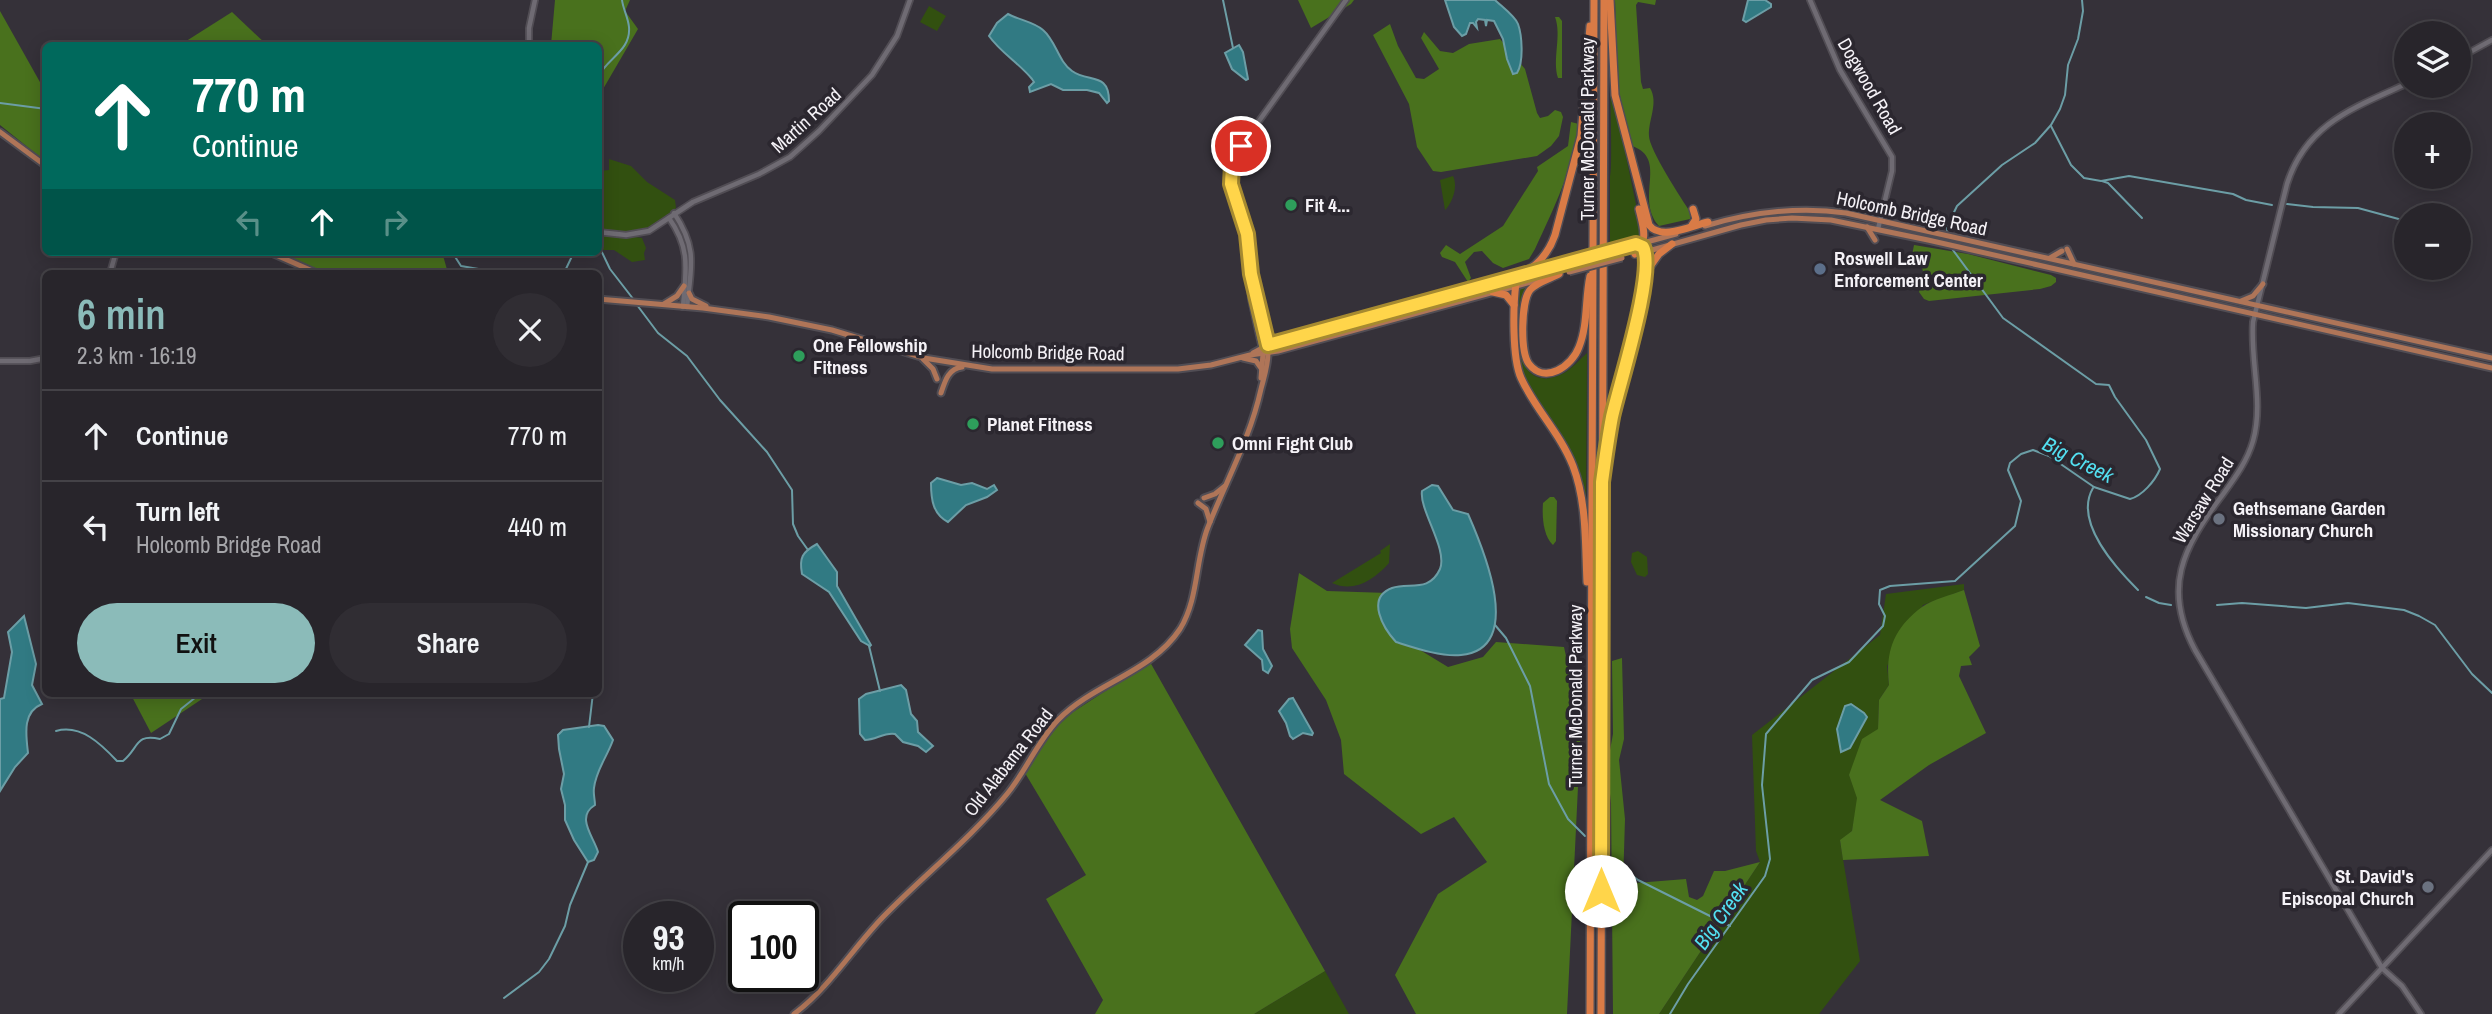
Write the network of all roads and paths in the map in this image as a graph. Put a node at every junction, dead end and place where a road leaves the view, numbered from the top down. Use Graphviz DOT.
graph roads {
  1 [pos="535,0"];
  2 [pos="910,0"];
  3 [pos="1346,0"];
  4 [pos="1594,0"];
  5 [pos="1604,0"];
  6 [pos="1610,0"];
  7 [pos="1810,0"];
  8 [pos="1594,12"];
  9 [pos="2492,40"];
  10 [pos="529,42"];
  11 [pos="2471,51"];
  12 [pos="2394,90"];
  13 [pos="0,132"];
  14 [pos="1627,147"];
  15 [pos="42,163"];
  16 [pos="1693,209"];
  17 [pos="674,213"];
  18 [pos="669,218"];
  19 [pos="1881,220"];
  20 [pos="1721,221"];
  21 [pos="1708,222"];
  22 [pos="1692,225"];
  23 [pos="1867,227"];
  24 [pos="1878,229"];
  25 [pos="602,232"];
  26 [pos="1875,240"];
  27 [pos="1672,244"];
  28 [pos="1642,246"];
  29 [pos="1635,254"];
  30 [pos="279,256"];
  31 [pos="2049,258"];
  32 [pos="1569,262"];
  33 [pos="1593,262"];
  34 [pos="2074,264"];
  35 [pos="310,270"];
  36 [pos="1559,274"];
  37 [pos="1646,280"];
  38 [pos="1515,281"];
  39 [pos="2263,284"];
  40 [pos="684,286"];
  41 [pos="1493,292"];
  42 [pos="689,293"];
  43 [pos="602,299"];
  44 [pos="2240,302"];
  45 [pos="662,305"];
  46 [pos="2257,305"];
  47 [pos="685,307"];
  48 [pos="712,309"];
  49 [pos="1515,310"];
  50 [pos="2255,314"];
  51 [pos="1265,350"];
  52 [pos="1278,351"];
  53 [pos="918,356"];
  54 [pos="1241,357"];
  55 [pos="2492,358"];
  56 [pos="42,359"];
  57 [pos="0,361"];
  58 [pos="967,367"];
  59 [pos="2492,368"];
  60 [pos="1264,372"];
  61 [pos="937,379"];
  62 [pos="941,393"];
  63 [pos="1229,481"];
  64 [pos="1602,482"];
  65 [pos="1204,498"];
  66 [pos="1198,503"];
  67 [pos="1210,522"];
  68 [pos="1591,668"];
  69 [pos="2492,850"];
  70 [pos="2382,968"];
  71 [pos="794,1014"];
  72 [pos="1590,1014"];
  73 [pos="1601,1014"];
  74 [pos="2339,1014"];
  75 [pos="2421,1014"];
  1 -- 10 [label="street"];
  2 -- 17 [label="street, Martin Road"];
  3 -- 51 [label="street, Old Alabama Road"];
  4 -- 8 [label="highway, Turner McDonald Parkway"];
  5 -- 64 [label="highway, Turner McDonald Parkway"];
  6 -- 14 [label="highway"];
  7 -- 19 [label="street, Dogwood Road"];
  8 -- 33 [label="highway, Turner McDonald Parkway"];
  8 -- 38 [label="highway"];
  9 -- 11 [label="street"];
  12 -- 39 [label="street, Warsaw Road"];
  13 -- 15 [label="main road"];
  14 -- 22 [label="highway"];
  14 -- 28 [label="highway"];
  16 -- 22 [label="highway"];
  17 -- 18 [label="street, Martin Road"];
  17 -- 42 [label="street"];
  18 -- 25 [label="street, Martin Road"];
  18 -- 40 [label="street"];
  19 -- 20 [label="main road, Holcomb Bridge Road"];
  19 -- 24 [label="street, Dogwood Road"];
  19 -- 31 [label="main road, Holcomb Bridge Road"];
  20 -- 21 [label="main road"];
  20 -- 28 [label="main road, Holcomb Bridge Road"];
  21 -- 22 [label="highway"];
  23 -- 24 [label="main road, Holcomb Bridge Road"];
  23 -- 26 [label="main road"];
  23 -- 27 [label="main road, Holcomb Bridge Road"];
  24 -- 50 [label="main road, Holcomb Bridge Road"];
  27 -- 28 [label="main road, Holcomb Bridge Road"];
  27 -- 37 [label="highway"];
  28 -- 29 [label="highway"];
  28 -- 32 [label="main road, Holcomb Bridge Road, bridge"];
  28 -- 37 [label="highway"];
  29 -- 36 [label="main road, Holcomb Bridge Road, bridge"];
  30 -- 35 [label="main road"];
  31 -- 34 [label="main road, Holcomb Bridge Road"];
  31 -- 34 [label="main road"];
  32 -- 38 [label="highway"];
  33 -- 36 [label="highway"];
  33 -- 68 [label="highway, Turner McDonald Parkway"];
  34 -- 44 [label="main road, Holcomb Bridge Road"];
  36 -- 38 [label="main road, Holcomb Bridge Road"];
  37 -- 64 [label="highway"];
  38 -- 41 [label="main road, Holcomb Bridge Road"];
  38 -- 49 [label="highway"];
  38 -- 51 [label="main road, Holcomb Bridge Road"];
  39 -- 44 [label="main road"];
  39 -- 46 [label="street, Warsaw Road"];
  40 -- 45 [label="main road"];
  40 -- 47 [label="street"];
  41 -- 49 [label="highway"];
  41 -- 52 [label="main road, Holcomb Bridge Road"];
  42 -- 47 [label="street"];
  42 -- 48 [label="main road"];
  43 -- 45 [label="main road, Holcomb Bridge Road"];
  44 -- 46 [label="main road, Holcomb Bridge Road"];
  45 -- 47 [label="main road, Holcomb Bridge Road"];
  46 -- 50 [label="street, Warsaw Road"];
  46 -- 55 [label="main road, Holcomb Bridge Road"];
  47 -- 48 [label="main road, Holcomb Bridge Road"];
  48 -- 53 [label="main road, Holcomb Bridge Road"];
  49 -- 68 [label="highway"];
  50 -- 59 [label="main road, Holcomb Bridge Road"];
  50 -- 70 [label="street, Warsaw Road"];
  51 -- 52 [label="main road, Holcomb Bridge Road"];
  51 -- 54 [label="main road, Holcomb Bridge Road"];
  51 -- 60 [label="main road, Old Alabama Road"];
  52 -- 60 [label="main road"];
  53 -- 58 [label="main road, Holcomb Bridge Road"];
  53 -- 61 [label="main road"];
  54 -- 58 [label="main road, Holcomb Bridge Road"];
  54 -- 60 [label="main road"];
  56 -- 57 [label="street"];
  58 -- 62 [label="main road"];
  60 -- 63 [label="main road, Old Alabama Road"];
  63 -- 65 [label="main road"];
  63 -- 67 [label="main road, Old Alabama Road"];
  64 -- 73 [label="highway, Turner McDonald Parkway"];
  66 -- 67 [label="main road"];
  67 -- 71 [label="main road, Old Alabama Road"];
  68 -- 72 [label="highway, Turner McDonald Parkway"];
  69 -- 70 [label="street"];
  70 -- 74 [label="street"];
  70 -- 75 [label="street, Warsaw Road"];
}
